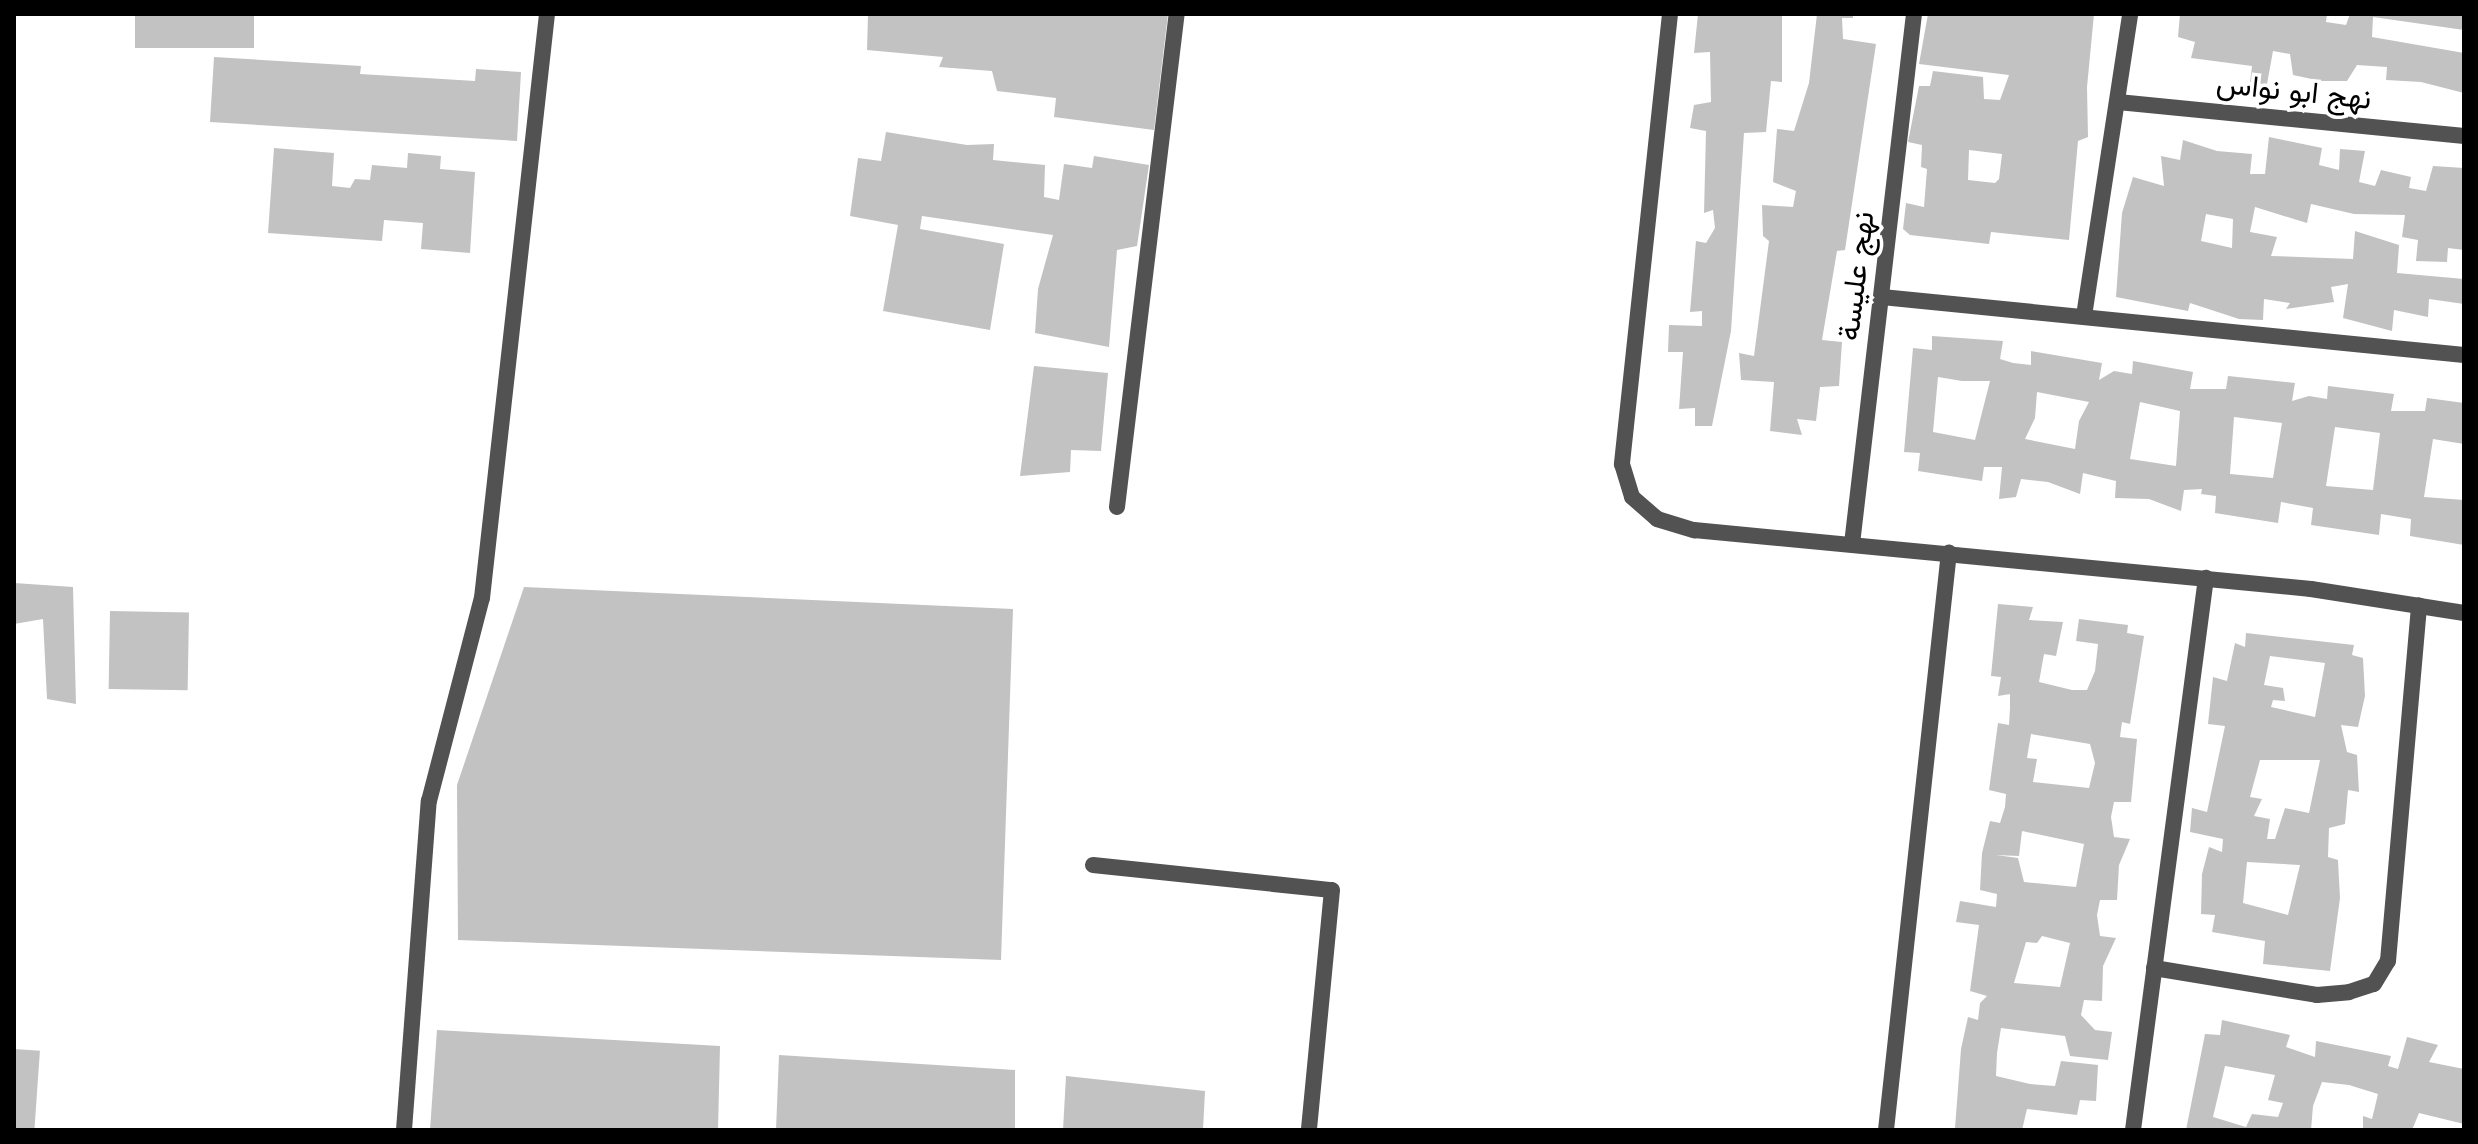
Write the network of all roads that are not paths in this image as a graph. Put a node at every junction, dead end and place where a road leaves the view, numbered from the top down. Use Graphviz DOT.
graph roads {
  1 [pos="547,14"];
  2 [pos="1177,14"];
  3 [pos="1670,14"];
  4 [pos="1914,14"];
  5 [pos="2130,14"];
  6 [pos="2118,102"];
  7 [pos="2464,136"];
  8 [pos="1882,297"];
  9 [pos="2084,316"];
  10 [pos="2464,355"];
  11 [pos="1117,507"];
  12 [pos="1852,544"];
  13 [pos="1949,552"];
  14 [pos="2206,578"];
  15 [pos="2419,605"];
  16 [pos="2464,613"];
  17 [pos="1093,865"];
  18 [pos="2154,968"];
  19 [pos="404,1130"];
  20 [pos="1309,1130"];
  21 [pos="1886,1130"];
  22 [pos="2133,1130"];
  1 -- 19 [label="street"];
  2 -- 11 [label="street"];
  3 -- 12 [label="street"];
  4 -- 8 [label="street, نهج عليسة"];
  5 -- 6 [label="street"];
  6 -- 7 [label="street, نهج ابو نواس"];
  6 -- 9 [label="street"];
  8 -- 9 [label="street"];
  8 -- 12 [label="street, نهج عليسة"];
  9 -- 10 [label="street"];
  12 -- 13 [label="street"];
  13 -- 14 [label="street"];
  13 -- 21 [label="street"];
  14 -- 15 [label="street"];
  14 -- 18 [label="street"];
  15 -- 16 [label="street"];
  15 -- 18 [label="street"];
  17 -- 20 [label="street"];
  18 -- 22 [label="street"];
}
